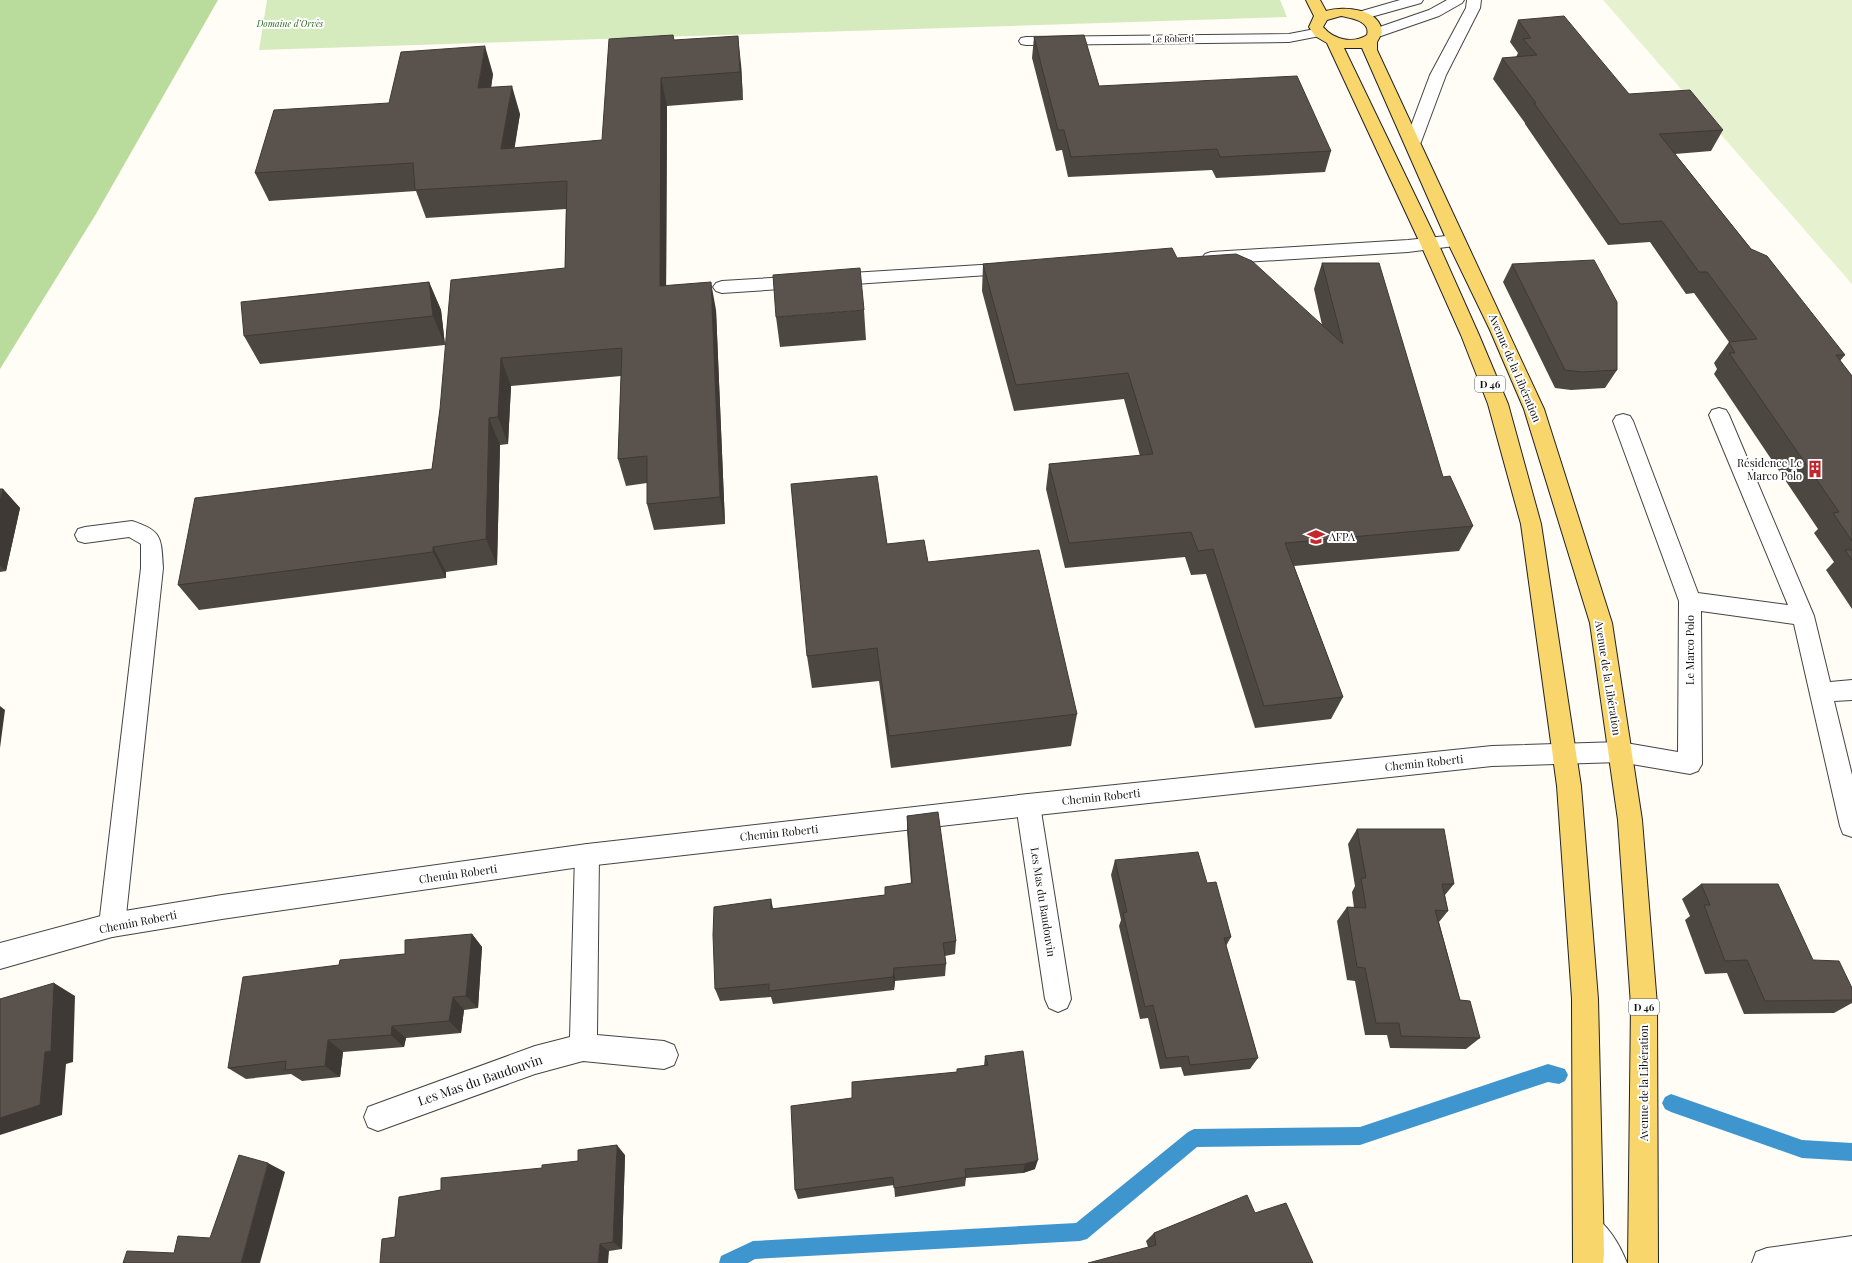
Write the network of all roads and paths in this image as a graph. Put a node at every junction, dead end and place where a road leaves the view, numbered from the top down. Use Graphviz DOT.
graph roads {
  1 [pos="1313,0"];
  2 [pos="1342,0"];
  3 [pos="1416,0"];
  4 [pos="1457,0"];
  5 [pos="1474,0"];
  6 [pos="1356,15"];
  7 [pos="1322,17"];
  8 [pos="1326,37"];
  9 [pos="1372,37"];
  10 [pos="1026,41"];
  11 [pos="1413,142"];
  12 [pos="1456,241"];
  13 [pos="1429,243"];
  14 [pos="1193,258"];
  15 [pos="1025,268"];
  16 [pos="722,287"];
  17 [pos="1718,415"];
  18 [pos="1623,421"];
  19 [pos="85,536"];
  20 [pos="1690,601"];
  21 [pos="1803,616"];
  22 [pos="1852,690"];
  23 [pos="1820,692"];
  24 [pos="1620,752"];
  25 [pos="1565,753"];
  26 [pos="1690,764"];
  27 [pos="1028,804"];
  28 [pos="1852,826"];
  29 [pos="587,855"];
  30 [pos="112,925"];
  31 [pos="0,956"];
  32 [pos="1058,999"];
  33 [pos="583,1047"];
  34 [pos="664,1055"];
  35 [pos="378,1116"];
  36 [pos="1589,1229"];
  37 [pos="1852,1251"];
  38 [pos="1588,1263"];
  39 [pos="1612,1263"];
  40 [pos="1643,1263"];
  41 [pos="1766,1263"];
  1 -- 7 [label="main road"];
  2 -- 6 [label="main road"];
  3 -- 6 [label="street"];
  4 -- 9 [label="street"];
  5 -- 11 [label="street"];
  6 -- 7 [label="main road"];
  6 -- 9 [label="main road"];
  7 -- 8 [label="main road"];
  8 -- 9 [label="main road"];
  8 -- 10 [label="street, Le Roberti"];
  8 -- 13 [label="main road, D 46"];
  9 -- 11 [label="main road, Avenue de la Libération / D 46"];
  11 -- 12 [label="main road, Avenue de la Libération / D 46"];
  12 -- 13 [label="street"];
  12 -- 24 [label="main road, Avenue de la Libération / D 46"];
  13 -- 14 [label="street"];
  13 -- 25 [label="main road, D 46"];
  15 -- 16 [label="street"];
  17 -- 21 [label="street"];
  18 -- 20 [label="street"];
  19 -- 30 [label="street"];
  20 -- 21 [label="street, Le Marco Polo"];
  20 -- 26 [label="street, Le Marco Polo"];
  21 -- 23 [label="street"];
  22 -- 23 [label="street"];
  23 -- 28 [label="street"];
  24 -- 25 [label="street, Chemin Roberti"];
  24 -- 26 [label="street, Chemin Roberti"];
  24 -- 40 [label="main road, Avenue de la Libération / D 46"];
  25 -- 27 [label="street, Chemin Roberti"];
  25 -- 36 [label="main road, D 46"];
  27 -- 29 [label="street, Chemin Roberti"];
  27 -- 32 [label="street, Les Mas du Baudouvin"];
  29 -- 30 [label="street, Chemin Roberti"];
  29 -- 33 [label="street"];
  30 -- 31 [label="street, Chemin Roberti"];
  33 -- 34 [label="street, Les Mas du Baudouvin"];
  33 -- 35 [label="street, Les Mas du Baudouvin"];
  36 -- 38 [label="main road, D 46"];
  36 -- 39 [label="street"];
  37 -- 41 [label="street"];
}
